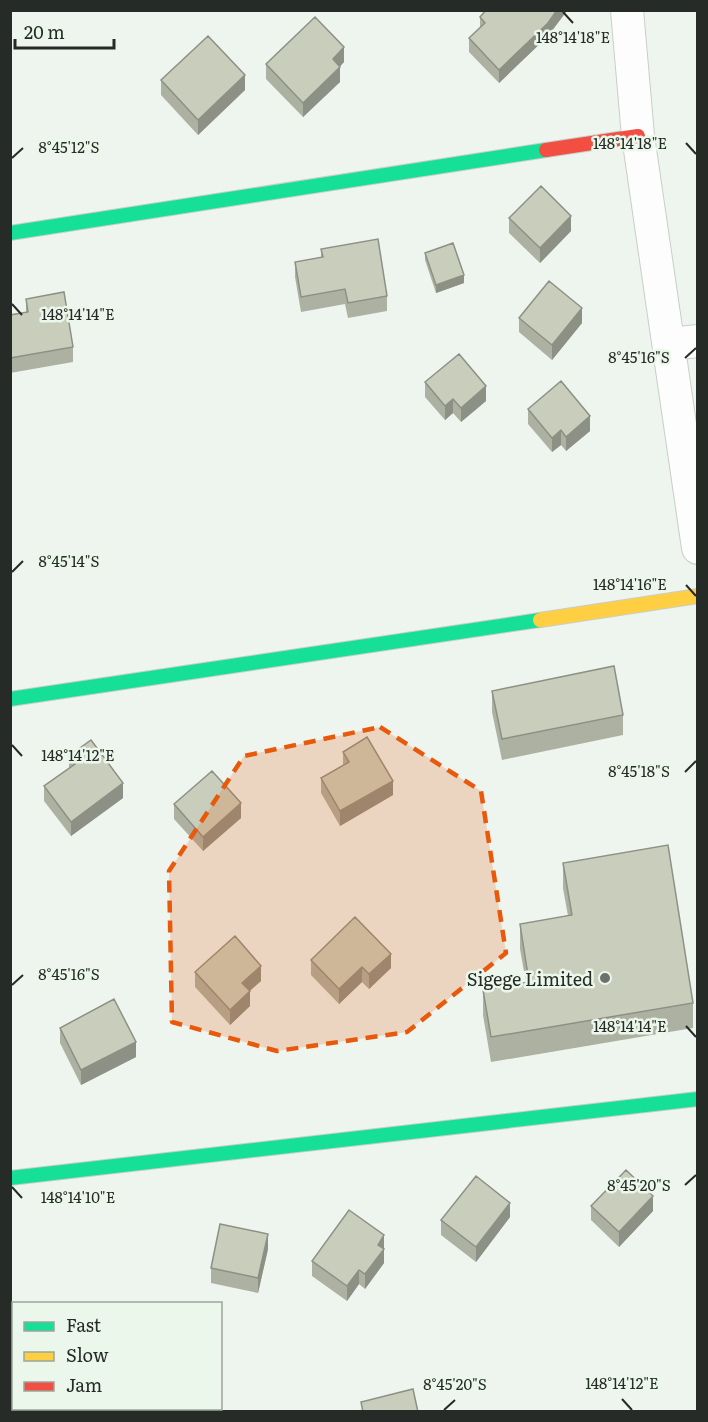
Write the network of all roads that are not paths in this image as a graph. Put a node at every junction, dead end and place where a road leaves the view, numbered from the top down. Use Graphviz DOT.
graph roads {
  1 [pos="627,10"];
  2 [pos="638,136"];
  3 [pos="10,233"];
  4 [pos="683,342"];
  5 [pos="698,548"];
  6 [pos="698,596"];
  7 [pos="10,699"];
  8 [pos="698,1099"];
  9 [pos="10,1178"];
  1 -- 2 [label="street"];
  2 -- 3 [label="street"];
  2 -- 4 [label="street"];
  4 -- 5 [label="street"];
  6 -- 7 [label="street"];
  8 -- 9 [label="street"];
}
